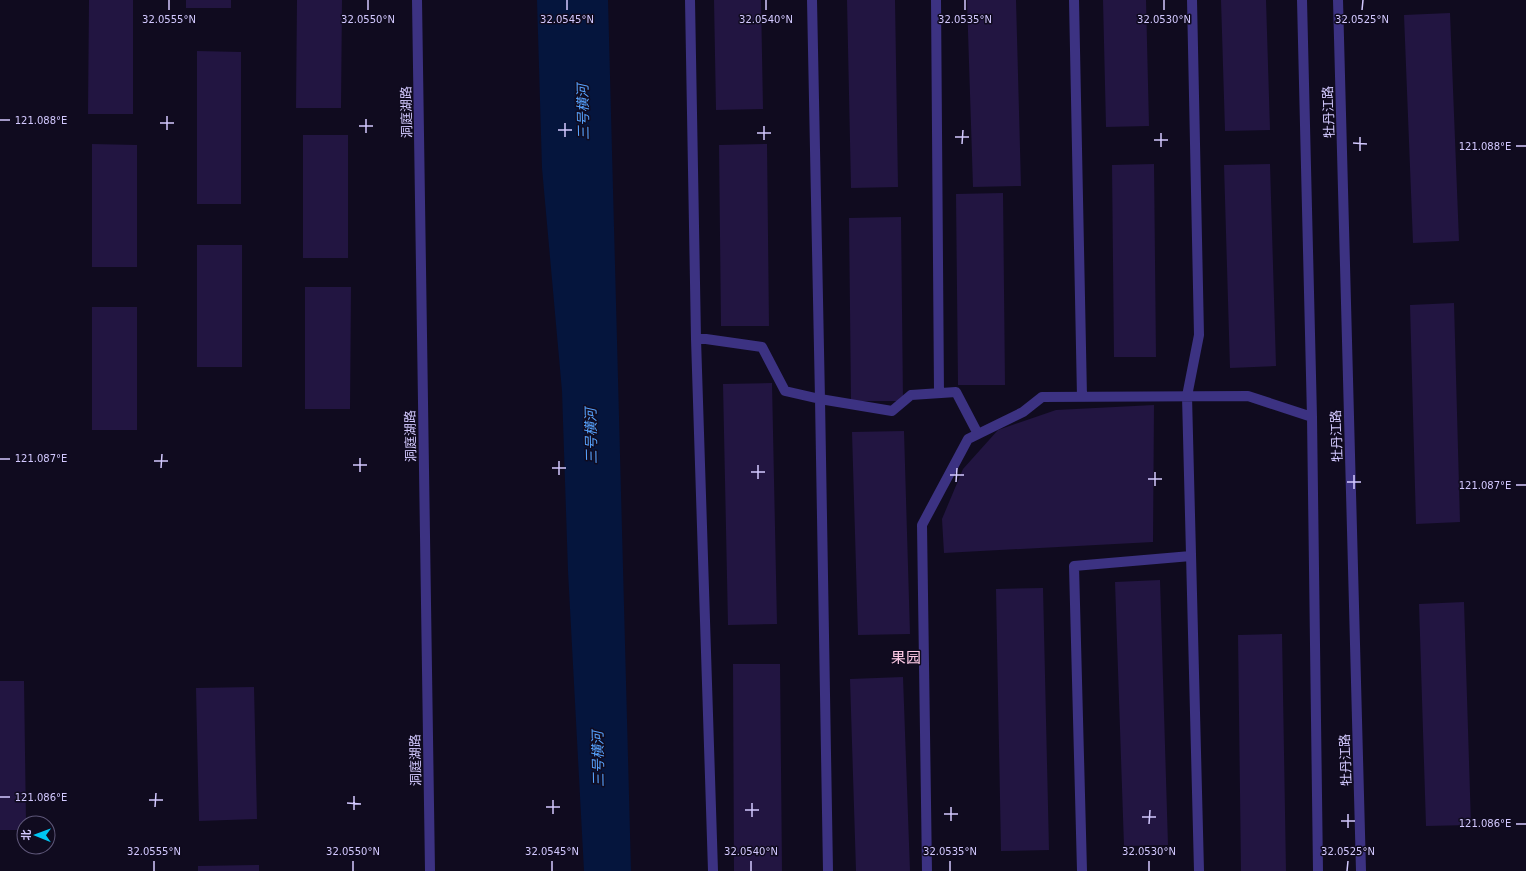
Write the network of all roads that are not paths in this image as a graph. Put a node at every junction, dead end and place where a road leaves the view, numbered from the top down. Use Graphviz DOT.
graph roads {
  1 [pos="417,0"];
  2 [pos="690,0"];
  3 [pos="812,0"];
  4 [pos="936,0"];
  5 [pos="1074,0"];
  6 [pos="1192,0"];
  7 [pos="1302,0"];
  8 [pos="1338,0"];
  9 [pos="696,339"];
  10 [pos="939,393"];
  11 [pos="1187,396"];
  12 [pos="1082,397"];
  13 [pos="820,399"];
  14 [pos="1312,417"];
  15 [pos="978,434"];
  16 [pos="1191,556"];
  17 [pos="430,871"];
  18 [pos="713,871"];
  19 [pos="828,871"];
  20 [pos="927,871"];
  21 [pos="1082,871"];
  22 [pos="1199,871"];
  23 [pos="1318,871"];
  24 [pos="1361,871"];
  1 -- 17 [label="street, 洞庭湖路"];
  2 -- 9 [label="street"];
  3 -- 13 [label="street"];
  4 -- 10 [label="street"];
  5 -- 12 [label="street"];
  6 -- 11 [label="street"];
  7 -- 14 [label="street, 牡丹江路"];
  8 -- 24 [label="street, 牡丹江路"];
  9 -- 13 [label="street"];
  9 -- 18 [label="street"];
  10 -- 13 [label="street"];
  10 -- 15 [label="street"];
  11 -- 12 [label="street"];
  11 -- 14 [label="street"];
  11 -- 16 [label="street"];
  12 -- 15 [label="street"];
  13 -- 19 [label="street"];
  14 -- 23 [label="street, 牡丹江路"];
  15 -- 20 [label="street"];
  16 -- 21 [label="street"];
  16 -- 22 [label="street"];
}
